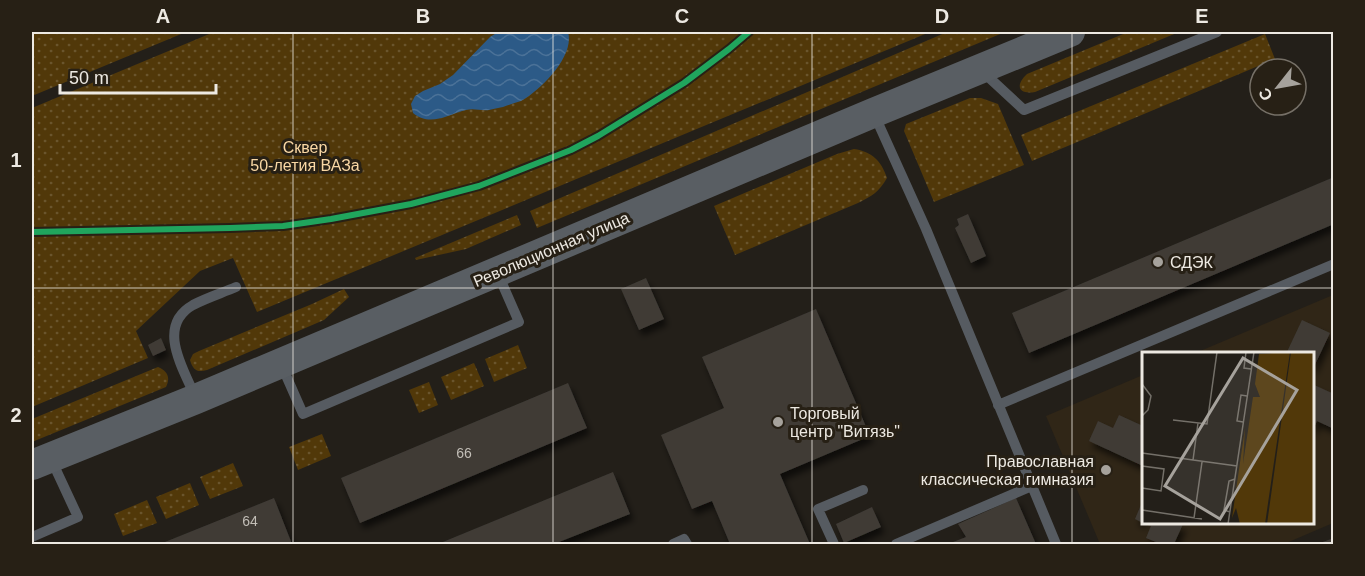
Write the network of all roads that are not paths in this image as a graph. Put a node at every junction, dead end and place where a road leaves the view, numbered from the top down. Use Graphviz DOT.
graph roads {
  1 [pos="1070,32"];
  2 [pos="1217,32"];
  3 [pos="980,70"];
  4 [pos="873,113"];
  5 [pos="1334,264"];
  6 [pos="497,272"];
  7 [pos="236,287"];
  8 [pos="281,364"];
  9 [pos="196,399"];
  10 [pos="998,405"];
  11 [pos="41,461"];
  12 [pos="1032,486"];
  13 [pos="863,490"];
  14 [pos="32,537"];
  15 [pos="673,544"];
  16 [pos="687,544"];
  17 [pos="834,544"];
  18 [pos="896,544"];
  19 [pos="1056,544"];
  1 -- 3 [label="main road, Революционная улица"];
  2 -- 3 [label="lane"];
  3 -- 4 [label="main road, Революционная улица"];
  4 -- 6 [label="main road, Революционная улица"];
  4 -- 10 [label="lane"];
  5 -- 10 [label="lane"];
  6 -- 8 [label="main road, Революционная улица"];
  6 -- 8 [label="lane"];
  7 -- 9 [label="lane"];
  8 -- 9 [label="main road, Революционная улица"];
  9 -- 11 [label="main road, Революционная улица"];
  10 -- 12 [label="lane"];
  11 -- 14 [label="lane"];
  12 -- 18 [label="lane"];
  12 -- 19 [label="lane"];
  13 -- 17 [label="lane"];
  15 -- 16 [label="lane"];
}
